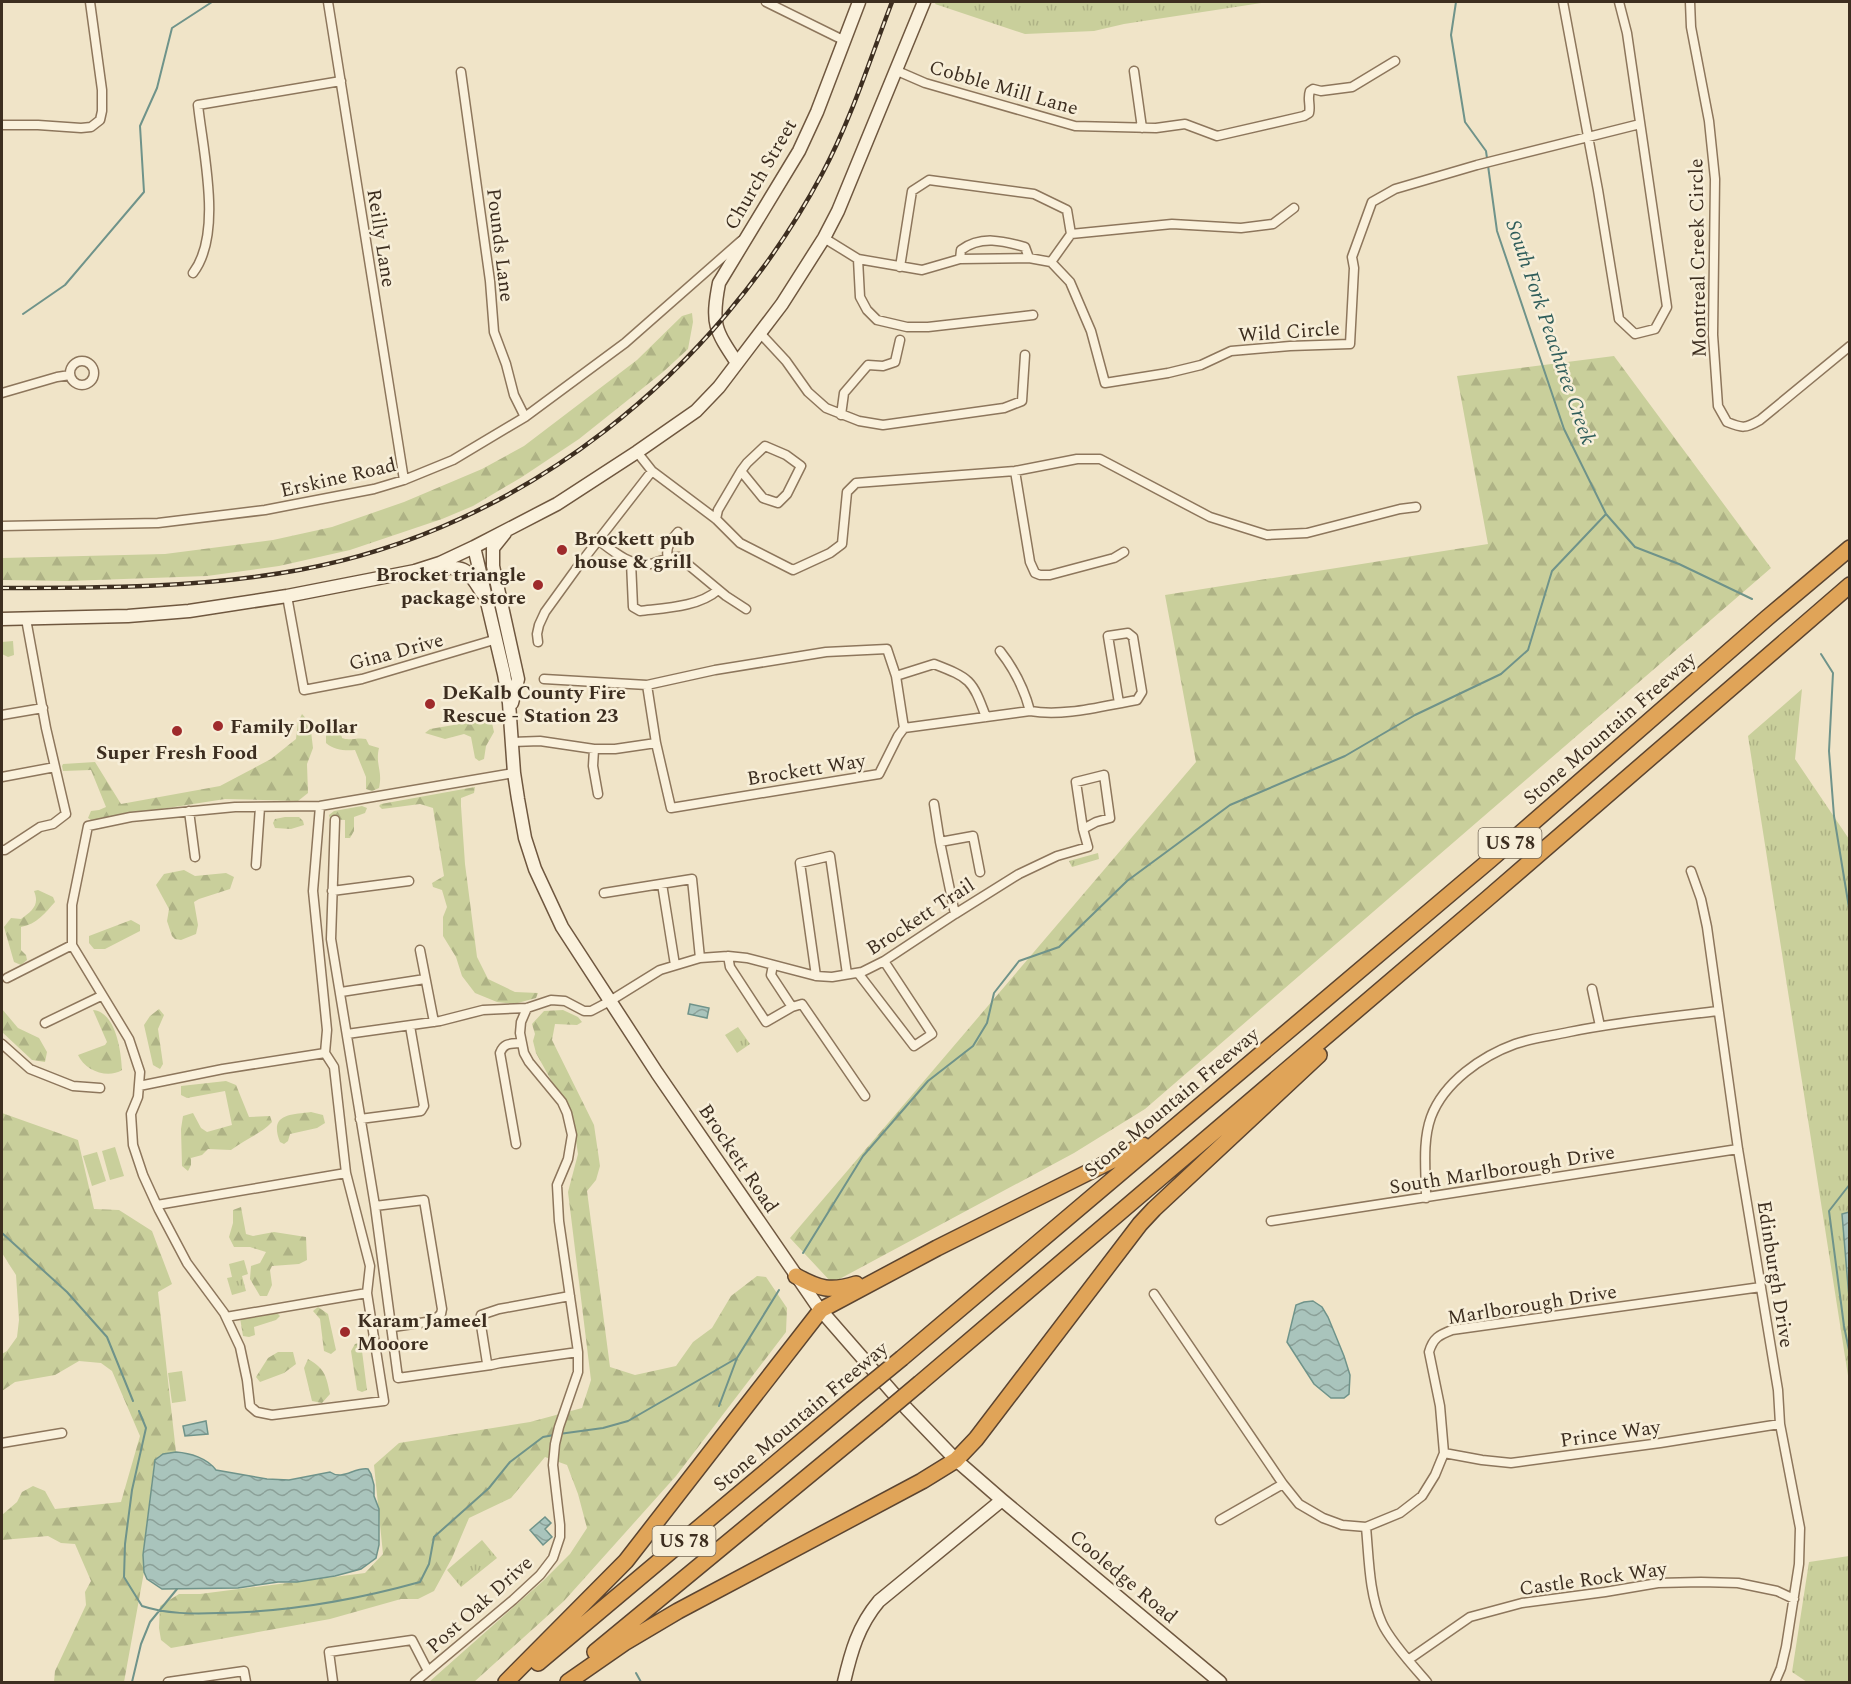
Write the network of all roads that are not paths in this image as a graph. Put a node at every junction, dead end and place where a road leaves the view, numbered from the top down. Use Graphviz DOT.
graph roads {
  1 [pos="90,2"];
  2 [pos="328,2"];
  3 [pos="766,2"];
  4 [pos="860,2"];
  5 [pos="924,2"];
  6 [pos="1563,2"];
  7 [pos="1619,2"];
  8 [pos="1690,2"];
  9 [pos="845,41"];
  10 [pos="1395,61"];
  11 [pos="895,70"];
  12 [pos="1134,71"];
  13 [pos="461,72"];
  14 [pos="341,81"];
  15 [pos="1640,124"];
  16 [pos="2,125"];
  17 [pos="1142,128"];
  18 [pos="1589,137"];
  19 [pos="1294,208"];
  20 [pos="1071,234"];
  21 [pos="746,236"];
  22 [pos="824,238"];
  23 [pos="1029,258"];
  24 [pos="858,259"];
  25 [pos="960,259"];
  26 [pos="1051,262"];
  27 [pos="900,267"];
  28 [pos="705,272"];
  29 [pos="193,273"];
  30 [pos="719,283"];
  31 [pos="1033,315"];
  32 [pos="760,333"];
  33 [pos="900,340"];
  34 [pos="1850,346"];
  35 [pos="1025,355"];
  36 [pos="737,363"];
  37 [pos="70,375"];
  38 [pos="2,393"];
  39 [pos="841,415"];
  40 [pos="525,417"];
  41 [pos="637,452"];
  42 [pos="652,471"];
  43 [pos="741,471"];
  44 [pos="1015,471"];
  45 [pos="404,480"];
  46 [pos="1416,507"];
  47 [pos="716,519"];
  48 [pos="2,526"];
  49 [pos="508,530"];
  50 [pos="678,532"];
  51 [pos="598,540"];
  52 [pos="474,547"];
  53 [pos="1850,548"];
  54 [pos="1124,552"];
  55 [pos="668,559"];
  56 [pos="631,562"];
  57 [pos="415,572"];
  58 [pos="1850,585"];
  59 [pos="718,590"];
  60 [pos="287,596"];
  61 [pos="488,601"];
  62 [pos="746,609"];
  63 [pos="2,619"];
  64 [pos="26,619"];
  65 [pos="497,639"];
  66 [pos="538,642"];
  67 [pos="1000,651"];
  68 [pos="896,676"];
  69 [pos="544,679"];
  70 [pos="647,685"];
  71 [pos="1119,703"];
  72 [pos="43,708"];
  73 [pos="510,710"];
  74 [pos="1030,711"];
  75 [pos="2,716"];
  76 [pos="986,717"];
  77 [pos="904,728"];
  78 [pos="512,742"];
  79 [pos="656,743"];
  80 [pos="594,749"];
  81 [pos="55,767"];
  82 [pos="514,773"];
  83 [pos="2,777"];
  84 [pos="598,794"];
  85 [pos="934,804"];
  86 [pos="320,806"];
  87 [pos="260,807"];
  88 [pos="189,812"];
  89 [pos="335,820"];
  90 [pos="1083,829"];
  91 [pos="940,842"];
  92 [pos="2,850"];
  93 [pos="195,857"];
  94 [pos="256,865"];
  95 [pos="1691,871"];
  96 [pos="980,872"];
  97 [pos="410,881"];
  98 [pos="662,884"];
  99 [pos="332,891"];
  100 [pos="604,893"];
  101 [pos="1487,899"];
  102 [pos="955,914"];
  103 [pos="72,945"];
  104 [pos="420,951"];
  105 [pos="728,956"];
  106 [pos="700,958"];
  107 [pos="884,961"];
  108 [pos="675,965"];
  109 [pos="773,965"];
  110 [pos="858,973"];
  111 [pos="847,974"];
  112 [pos="816,976"];
  113 [pos="6,978"];
  114 [pos="425,978"];
  115 [pos="1592,989"];
  116 [pos="341,992"];
  117 [pos="101,996"];
  118 [pos="610,1001"];
  119 [pos="792,1007"];
  120 [pos="527,1008"];
  121 [pos="1718,1011"];
  122 [pos="434,1022"];
  123 [pos="45,1023"];
  124 [pos="410,1026"];
  125 [pos="1600,1026"];
  126 [pos="347,1034"];
  127 [pos="522,1043"];
  128 [pos="2,1044"];
  129 [pos="325,1053"];
  130 [pos="139,1086"];
  131 [pos="100,1088"];
  132 [pos="865,1096"];
  133 [pos="360,1119"];
  134 [pos="1167,1133"];
  135 [pos="516,1144"];
  136 [pos="1738,1149"];
  137 [pos="346,1173"];
  138 [pos="1426,1198"];
  139 [pos="157,1205"];
  140 [pos="375,1206"];
  141 [pos="1271,1221"];
  142 [pos="893,1271"];
  143 [pos="796,1276"];
  144 [pos="1761,1287"];
  145 [pos="367,1293"];
  146 [pos="1154,1294"];
  147 [pos="570,1296"];
  148 [pos="820,1310"];
  149 [pos="226,1317"];
  150 [pos="393,1327"];
  151 [pos="578,1352"];
  152 [pos="490,1365"];
  153 [pos="1780,1424"];
  154 [pos="62,1433"];
  155 [pos="2,1443"];
  156 [pos="1444,1454"];
  157 [pos="956,1460"];
  158 [pos="1283,1484"];
  159 [pos="1002,1500"];
  160 [pos="1220,1520"];
  161 [pos="1366,1527"];
  162 [pos="1794,1599"];
  163 [pos="1408,1660"];
  164 [pos="428,1671"];
  165 [pos="168,1683"];
  166 [pos="246,1683"];
  167 [pos="333,1683"];
  168 [pos="415,1683"];
  169 [pos="506,1683"];
  170 [pos="515,1683"];
  171 [pos="558,1683"];
  172 [pos="568,1683"];
  173 [pos="844,1683"];
  174 [pos="1220,1683"];
  175 [pos="1427,1683"];
  176 [pos="1775,1683"];
  1 -- 16 [label="street"];
  2 -- 14 [label="street, Reilly Lane"];
  3 -- 9 [label="street"];
  4 -- 9 [label="street, Church Street"];
  5 -- 11 [label="street"];
  6 -- 18 [label="street"];
  7 -- 15 [label="street"];
  8 -- 34 [label="street, Montreal Creek Circle"];
  9 -- 21 [label="street, Church Street"];
  10 -- 17 [label="street, Cobble Mill Lane"];
  11 -- 17 [label="street, Cobble Mill Lane"];
  11 -- 22 [label="street"];
  12 -- 17 [label="street"];
  13 -- 40 [label="street, Pounds Lane"];
  14 -- 29 [label="street"];
  14 -- 45 [label="street, Reilly Lane"];
  15 -- 18 [label="street, Wild Circle"];
  15 -- 18 [label="street"];
  18 -- 26 [label="street, Wild Circle"];
  19 -- 20 [label="street"];
  20 -- 26 [label="street"];
  20 -- 27 [label="street"];
  21 -- 28 [label="street, Erskine Road"];
  21 -- 30 [label="street, Church Street"];
  22 -- 24 [label="street"];
  22 -- 32 [label="street"];
  23 -- 25 [label="street"];
  23 -- 25 [label="street"];
  23 -- 26 [label="street"];
  24 -- 27 [label="street"];
  24 -- 31 [label="street"];
  25 -- 27 [label="street"];
  28 -- 30 [label="street"];
  28 -- 40 [label="street, Erskine Road"];
  30 -- 36 [label="street, Church Street"];
  32 -- 36 [label="street"];
  32 -- 39 [label="street"];
  33 -- 39 [label="street"];
  35 -- 39 [label="street"];
  36 -- 41 [label="street"];
  37 -- 38 [label="street"];
  40 -- 45 [label="street, Erskine Road"];
  41 -- 42 [label="street"];
  41 -- 49 [label="street"];
  42 -- 47 [label="street"];
  42 -- 51 [label="street"];
  43 -- 43 [label="street"];
  43 -- 47 [label="street"];
  44 -- 46 [label="street"];
  44 -- 47 [label="street"];
  44 -- 54 [label="street"];
  45 -- 48 [label="street, Erskine Road"];
  49 -- 52 [label="street"];
  49 -- 73 [label="street"];
  50 -- 55 [label="street"];
  51 -- 56 [label="street"];
  51 -- 66 [label="street"];
  52 -- 57 [label="street"];
  52 -- 61 [label="street, Brockett Road"];
  53 -- 134 [label="highway, Stone Mountain Freeway / US 78"];
  55 -- 56 [label="street"];
  55 -- 59 [label="street"];
  56 -- 59 [label="street"];
  57 -- 60 [label="street"];
  57 -- 61 [label="street"];
  58 -- 101 [label="highway, US 78"];
  59 -- 62 [label="street"];
  60 -- 64 [label="street"];
  60 -- 65 [label="street, Gina Drive"];
  61 -- 65 [label="street, Brockett Road"];
  63 -- 64 [label="street"];
  64 -- 72 [label="street"];
  65 -- 73 [label="street, Brockett Road"];
  67 -- 74 [label="street"];
  68 -- 70 [label="street"];
  68 -- 76 [label="street"];
  68 -- 77 [label="street"];
  69 -- 70 [label="street"];
  70 -- 79 [label="street, Brockett Way"];
  71 -- 71 [label="street"];
  71 -- 74 [label="street"];
  72 -- 75 [label="street"];
  72 -- 81 [label="street"];
  73 -- 78 [label="street, Brockett Road"];
  74 -- 76 [label="street"];
  76 -- 77 [label="street"];
  77 -- 79 [label="street, Brockett Way"];
  78 -- 80 [label="street"];
  78 -- 82 [label="street, Brockett Road"];
  79 -- 80 [label="street"];
  80 -- 84 [label="street"];
  81 -- 83 [label="street"];
  81 -- 92 [label="street"];
  82 -- 86 [label="street"];
  82 -- 118 [label="street, Brockett Road"];
  85 -- 91 [label="street"];
  86 -- 87 [label="street"];
  86 -- 129 [label="street"];
  87 -- 88 [label="street"];
  87 -- 94 [label="street"];
  88 -- 93 [label="street"];
  88 -- 103 [label="street"];
  89 -- 99 [label="street"];
  90 -- 90 [label="street, Brockett Trail"];
  90 -- 102 [label="street, Brockett Trail"];
  91 -- 96 [label="street"];
  91 -- 102 [label="street"];
  95 -- 121 [label="street, Edinburgh Drive"];
  97 -- 99 [label="street"];
  98 -- 100 [label="street"];
  98 -- 106 [label="street"];
  98 -- 108 [label="street"];
  99 -- 116 [label="street"];
  101 -- 157 [label="highway"];
  101 -- 171 [label="highway, US 78, bridge"];
  102 -- 107 [label="street, Brockett Trail"];
  103 -- 113 [label="street"];
  103 -- 117 [label="street"];
  104 -- 114 [label="street"];
  105 -- 106 [label="street, Brockett Trail"];
  105 -- 109 [label="street, Brockett Trail"];
  105 -- 119 [label="street"];
  106 -- 108 [label="street, Brockett Trail"];
  107 -- 110 [label="street, Brockett Trail"];
  107 -- 110 [label="street"];
  108 -- 118 [label="street, Brockett Trail"];
  109 -- 112 [label="street, Brockett Trail"];
  109 -- 119 [label="street"];
  110 -- 111 [label="street, Brockett Trail"];
  111 -- 112 [label="street, Brockett Trail"];
  111 -- 112 [label="street"];
  114 -- 116 [label="street"];
  114 -- 122 [label="street"];
  115 -- 125 [label="street"];
  116 -- 126 [label="street"];
  117 -- 123 [label="street"];
  117 -- 130 [label="street"];
  118 -- 120 [label="street"];
  118 -- 143 [label="street, Brockett Road"];
  119 -- 132 [label="street"];
  120 -- 122 [label="street"];
  120 -- 127 [label="street"];
  121 -- 125 [label="street"];
  121 -- 136 [label="street, Edinburgh Drive"];
  122 -- 124 [label="street"];
  124 -- 126 [label="street"];
  124 -- 133 [label="street"];
  125 -- 138 [label="street"];
  126 -- 133 [label="street"];
  127 -- 135 [label="street"];
  127 -- 147 [label="street, Post Oak Drive"];
  128 -- 131 [label="street"];
  129 -- 130 [label="street"];
  129 -- 137 [label="street"];
  130 -- 139 [label="street"];
  133 -- 140 [label="street"];
  134 -- 142 [label="highway"];
  134 -- 170 [label="highway, Stone Mountain Freeway / US 78, bridge"];
  136 -- 138 [label="street, South Marlborough Drive"];
  136 -- 144 [label="street, Edinburgh Drive"];
  137 -- 139 [label="street"];
  137 -- 145 [label="street"];
  138 -- 141 [label="street, South Marlborough Drive"];
  139 -- 149 [label="street"];
  140 -- 150 [label="street"];
  140 -- 150 [label="street"];
  142 -- 143 [label="highway"];
  142 -- 148 [label="highway"];
  143 -- 148 [label="street, Brockett Road"];
  144 -- 153 [label="street, Edinburgh Drive"];
  144 -- 156 [label="street, Marlborough Drive"];
  145 -- 149 [label="street"];
  145 -- 149 [label="street"];
  146 -- 158 [label="street"];
  147 -- 151 [label="street, Post Oak Drive"];
  147 -- 152 [label="street"];
  148 -- 157 [label="street, Brockett Road"];
  148 -- 169 [label="highway"];
  150 -- 152 [label="street"];
  151 -- 152 [label="street"];
  151 -- 164 [label="street, Post Oak Drive"];
  153 -- 156 [label="street, Prince Way"];
  153 -- 162 [label="street, Edinburgh Drive"];
  154 -- 155 [label="street"];
  156 -- 161 [label="street"];
  157 -- 159 [label="street, Brockett Road"];
  157 -- 172 [label="highway"];
  158 -- 160 [label="street"];
  158 -- 161 [label="street"];
  159 -- 173 [label="street"];
  159 -- 174 [label="street, Cooledge Road"];
  161 -- 163 [label="street"];
  162 -- 163 [label="street, Castle Rock Way"];
  162 -- 176 [label="street, Edinburgh Drive"];
  163 -- 175 [label="street"];
  164 -- 167 [label="street, Post Oak Drive"];
  164 -- 168 [label="street, Post Oak Drive"];
  165 -- 166 [label="street"];
}
